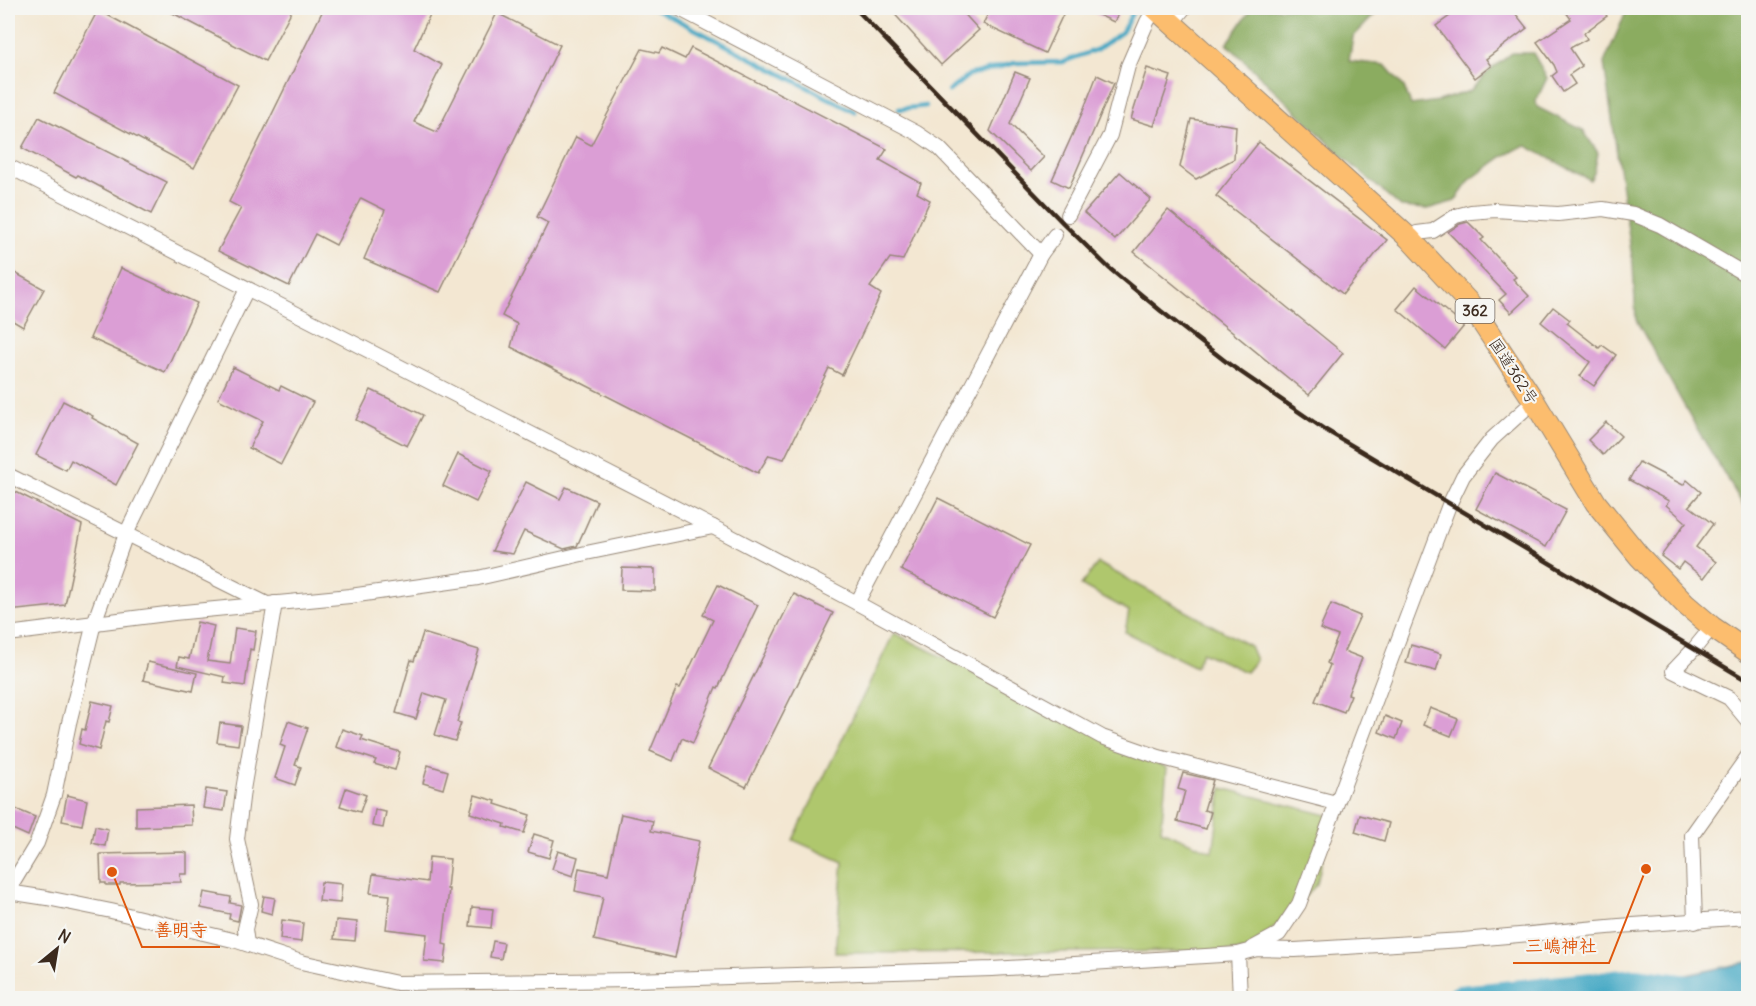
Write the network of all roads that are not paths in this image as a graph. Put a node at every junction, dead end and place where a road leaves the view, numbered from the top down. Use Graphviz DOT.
graph roads {
  1 [pos="678,8"];
  2 [pos="1155,8"];
  3 [pos="1178,16"];
  4 [pos="8,166"];
  5 [pos="1068,215"];
  6 [pos="1055,235"];
  7 [pos="1409,237"];
  8 [pos="1041,254"];
  9 [pos="1749,276"];
  10 [pos="247,289"];
  11 [pos="1534,401"];
  12 [pos="8,475"];
  13 [pos="713,528"];
  14 [pos="126,534"];
  15 [pos="857,603"];
  16 [pos="271,604"];
  17 [pos="94,623"];
  18 [pos="1712,627"];
  19 [pos="8,634"];
  20 [pos="1749,652"];
  21 [pos="1749,721"];
  22 [pos="1749,756"];
  23 [pos="1336,803"];
  24 [pos="8,892"];
  25 [pos="1749,917"];
  26 [pos="1695,922"];
  27 [pos="247,944"];
  28 [pos="1238,954"];
  29 [pos="1240,999"];
  1 -- 8 [label="street"];
  2 -- 3 [label="highway, 国道362号 / 362"];
  2 -- 5 [label="street"];
  3 -- 7 [label="highway, 国道362号 / 362"];
  4 -- 10 [label="street"];
  6 -- 8 [label="street"];
  7 -- 9 [label="street"];
  7 -- 11 [label="highway, 国道362号 / 362"];
  8 -- 15 [label="street"];
  10 -- 13 [label="street"];
  10 -- 14 [label="street"];
  11 -- 18 [label="highway, 国道362号 / 362"];
  11 -- 23 [label="street"];
  12 -- 14 [label="street"];
  13 -- 15 [label="street"];
  13 -- 16 [label="street"];
  14 -- 16 [label="street"];
  14 -- 17 [label="street"];
  15 -- 23 [label="street"];
  16 -- 17 [label="street"];
  16 -- 27 [label="street"];
  17 -- 19 [label="street"];
  17 -- 24 [label="street"];
  18 -- 20 [label="highway, 国道362号 / 362"];
  18 -- 21 [label="street"];
  22 -- 26 [label="street"];
  23 -- 28 [label="street"];
  24 -- 27 [label="street"];
  25 -- 26 [label="street"];
  26 -- 28 [label="street"];
  27 -- 28 [label="street"];
  28 -- 29 [label="street"];
}
